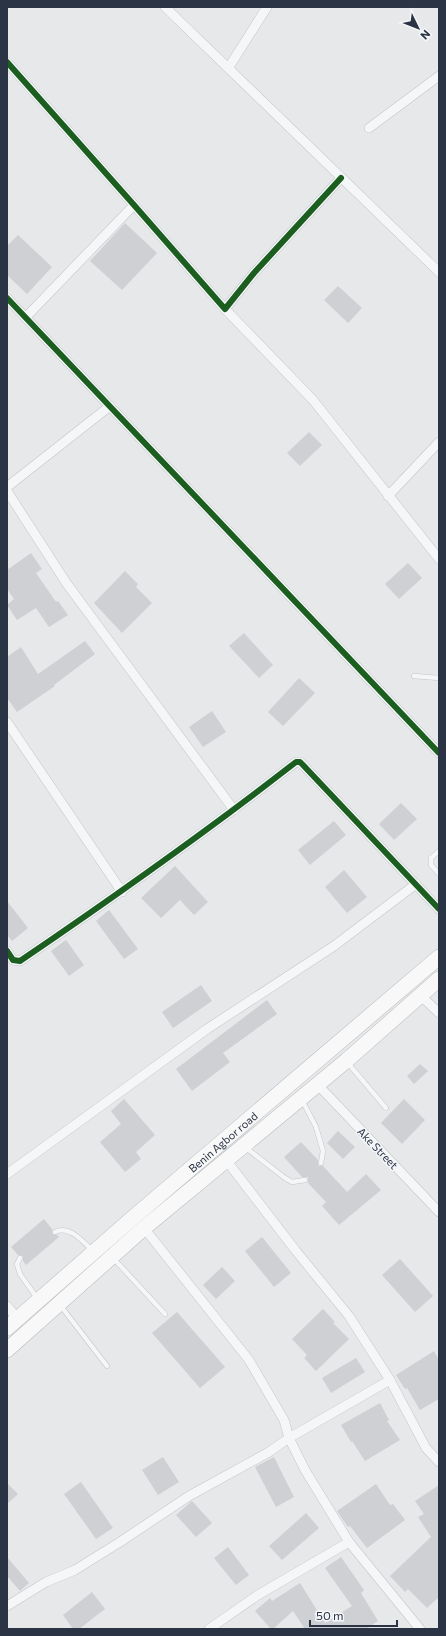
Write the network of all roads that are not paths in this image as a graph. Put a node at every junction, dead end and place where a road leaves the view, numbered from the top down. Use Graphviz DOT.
graph roads {
  1 [pos="165,7"];
  2 [pos="267,7"];
  3 [pos="7,62"];
  4 [pos="229,68"];
  5 [pos="439,76"];
  6 [pos="369,128"];
  7 [pos="341,178"];
  8 [pos="134,205"];
  9 [pos="439,272"];
  10 [pos="7,298"];
  11 [pos="225,309"];
  12 [pos="26,317"];
  13 [pos="110,406"];
  14 [pos="439,442"];
  15 [pos="7,487"];
  16 [pos="7,491"];
  17 [pos="388,496"];
  18 [pos="439,559"];
  19 [pos="414,676"];
  20 [pos="439,678"];
  21 [pos="7,722"];
  22 [pos="439,753"];
  23 [pos="234,810"];
  24 [pos="439,851"];
  25 [pos="439,874"];
  26 [pos="416,884"];
  27 [pos="122,892"];
  28 [pos="439,908"];
  29 [pos="7,951"];
  30 [pos="439,957"];
  31 [pos="439,979"];
  32 [pos="420,995"];
  33 [pos="439,1013"];
  34 [pos="346,1061"];
  35 [pos="317,1084"];
  36 [pos="302,1098"];
  37 [pos="386,1108"];
  38 [pos="244,1146"];
  39 [pos="226,1160"];
  40 [pos="320,1163"];
  41 [pos="7,1174"];
  42 [pos="305,1180"];
  43 [pos="439,1212"];
  44 [pos="144,1228"];
  45 [pos="55,1232"];
  46 [pos="94,1251"];
  47 [pos="112,1256"];
  48 [pos="20,1258"];
  49 [pos="38,1300"];
  50 [pos="59,1304"];
  51 [pos="7,1306"];
  52 [pos="165,1314"];
  53 [pos="12,1323"];
  54 [pos="7,1350"];
  55 [pos="107,1366"];
  56 [pos="390,1380"];
  57 [pos="289,1438"];
  58 [pos="439,1462"];
  59 [pos="349,1542"];
  60 [pos="7,1606"];
  61 [pos="209,1629"];
  62 [pos="420,1629"];
  1 -- 4 [label="street"];
  2 -- 4 [label="street"];
  3 -- 8 [label="street"];
  4 -- 7 [label="street"];
  5 -- 6 [label="street"];
  7 -- 9 [label="street"];
  7 -- 11 [label="street"];
  8 -- 11 [label="street"];
  8 -- 12 [label="street"];
  10 -- 12 [label="street"];
  11 -- 17 [label="street"];
  12 -- 13 [label="street"];
  13 -- 15 [label="street"];
  13 -- 22 [label="street"];
  14 -- 17 [label="street"];
  16 -- 23 [label="street"];
  17 -- 18 [label="street"];
  19 -- 20 [label="lane"];
  21 -- 27 [label="street"];
  23 -- 26 [label="street"];
  23 -- 27 [label="street"];
  24 -- 25 [label="lane"];
  26 -- 28 [label="street"];
  26 -- 41 [label="street"];
  27 -- 29 [label="street"];
  30 -- 46 [label="highway, Benin Agbor road"];
  31 -- 32 [label="highway, Benin Agbor road"];
  32 -- 33 [label="street"];
  32 -- 34 [label="highway, Benin Agbor road"];
  34 -- 35 [label="highway, Benin Agbor road"];
  34 -- 37 [label="lane"];
  35 -- 36 [label="highway, Benin Agbor road"];
  35 -- 43 [label="street, Ake Street"];
  36 -- 38 [label="highway, Benin Agbor road"];
  36 -- 40 [label="lane"];
  38 -- 39 [label="highway, Benin Agbor road"];
  38 -- 42 [label="lane"];
  39 -- 44 [label="highway, Benin Agbor road"];
  39 -- 56 [label="street"];
  44 -- 47 [label="highway, Benin Agbor road"];
  44 -- 57 [label="street"];
  45 -- 46 [label="lane"];
  46 -- 49 [label="highway, Benin Agbor road"];
  47 -- 50 [label="highway, Benin Agbor road"];
  47 -- 52 [label="lane"];
  48 -- 49 [label="lane"];
  49 -- 53 [label="highway, Benin Agbor road"];
  50 -- 54 [label="highway, Benin Agbor road"];
  50 -- 55 [label="lane"];
  51 -- 53 [label="street"];
  56 -- 57 [label="street"];
  56 -- 58 [label="street"];
  57 -- 59 [label="street"];
  57 -- 60 [label="street"];
  59 -- 61 [label="street"];
  59 -- 62 [label="street"];
}
